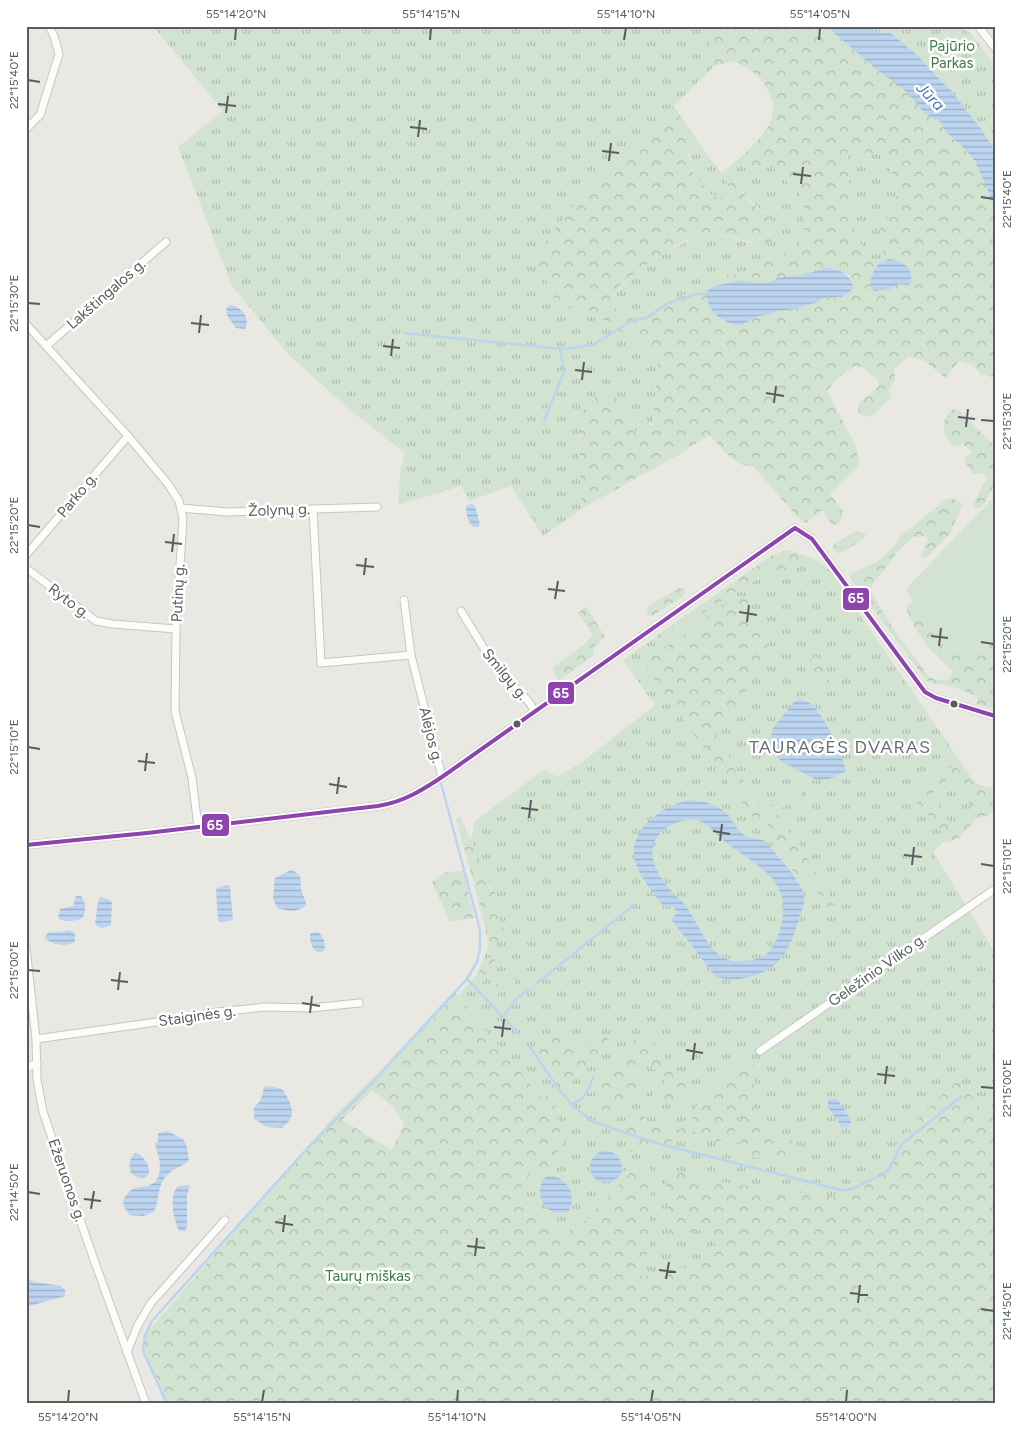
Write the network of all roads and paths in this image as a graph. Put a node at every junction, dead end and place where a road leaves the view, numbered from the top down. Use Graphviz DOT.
graph roads {
  1 [pos="49,26"];
  2 [pos="978,26"];
  3 [pos="995,48"];
  4 [pos="26,129"];
  5 [pos="166,242"];
  6 [pos="26,324"];
  7 [pos="46,346"];
  8 [pos="128,436"];
  9 [pos="377,507"];
  10 [pos="181,508"];
  11 [pos="313,509"];
  12 [pos="26,555"];
  13 [pos="26,568"];
  14 [pos="404,600"];
  15 [pos="461,611"];
  16 [pos="176,629"];
  17 [pos="411,655"];
  18 [pos="534,710"];
  19 [pos="995,716"];
  20 [pos="442,777"];
  21 [pos="198,827"];
  22 [pos="26,845"];
  23 [pos="995,889"];
  24 [pos="26,948"];
  25 [pos="359,1003"];
  26 [pos="36,1039"];
  27 [pos="760,1052"];
  28 [pos="37,1063"];
  29 [pos="26,1068"];
  30 [pos="226,1220"];
  31 [pos="127,1352"];
  32 [pos="146,1404"];
  1 -- 4 [label="street"];
  2 -- 3 [label="street"];
  5 -- 7 [label="street, Lakštingalos g."];
  6 -- 7 [label="street, Putinų g."];
  7 -- 8 [label="street, Putinų g."];
  8 -- 10 [label="street, Putinų g."];
  8 -- 12 [label="street, Parko g."];
  9 -- 11 [label="street, Žolynų g."];
  10 -- 11 [label="street, Žolynų g."];
  10 -- 16 [label="street, Putinų g."];
  11 -- 17 [label="street"];
  13 -- 16 [label="street, Ryto g."];
  14 -- 17 [label="street, Alėjos g."];
  15 -- 18 [label="street, Smilgų g."];
  16 -- 21 [label="street, Putinų g."];
  17 -- 20 [label="street, Alėjos g."];
  18 -- 19 [label="street"];
  18 -- 20 [label="street"];
  20 -- 21 [label="street, Alėjos g."];
  21 -- 22 [label="street, Alėjos g."];
  23 -- 27 [label="street, Geležinio Vilko g."];
  24 -- 26 [label="street, Ežeruonos g."];
  25 -- 26 [label="street, Staiginės g."];
  26 -- 28 [label="street, Ežeruonos g."];
  28 -- 29 [label="street"];
  28 -- 31 [label="street, Ežeruonos g."];
  30 -- 31 [label="street"];
  31 -- 32 [label="street, Ežeruonos g."];
}
